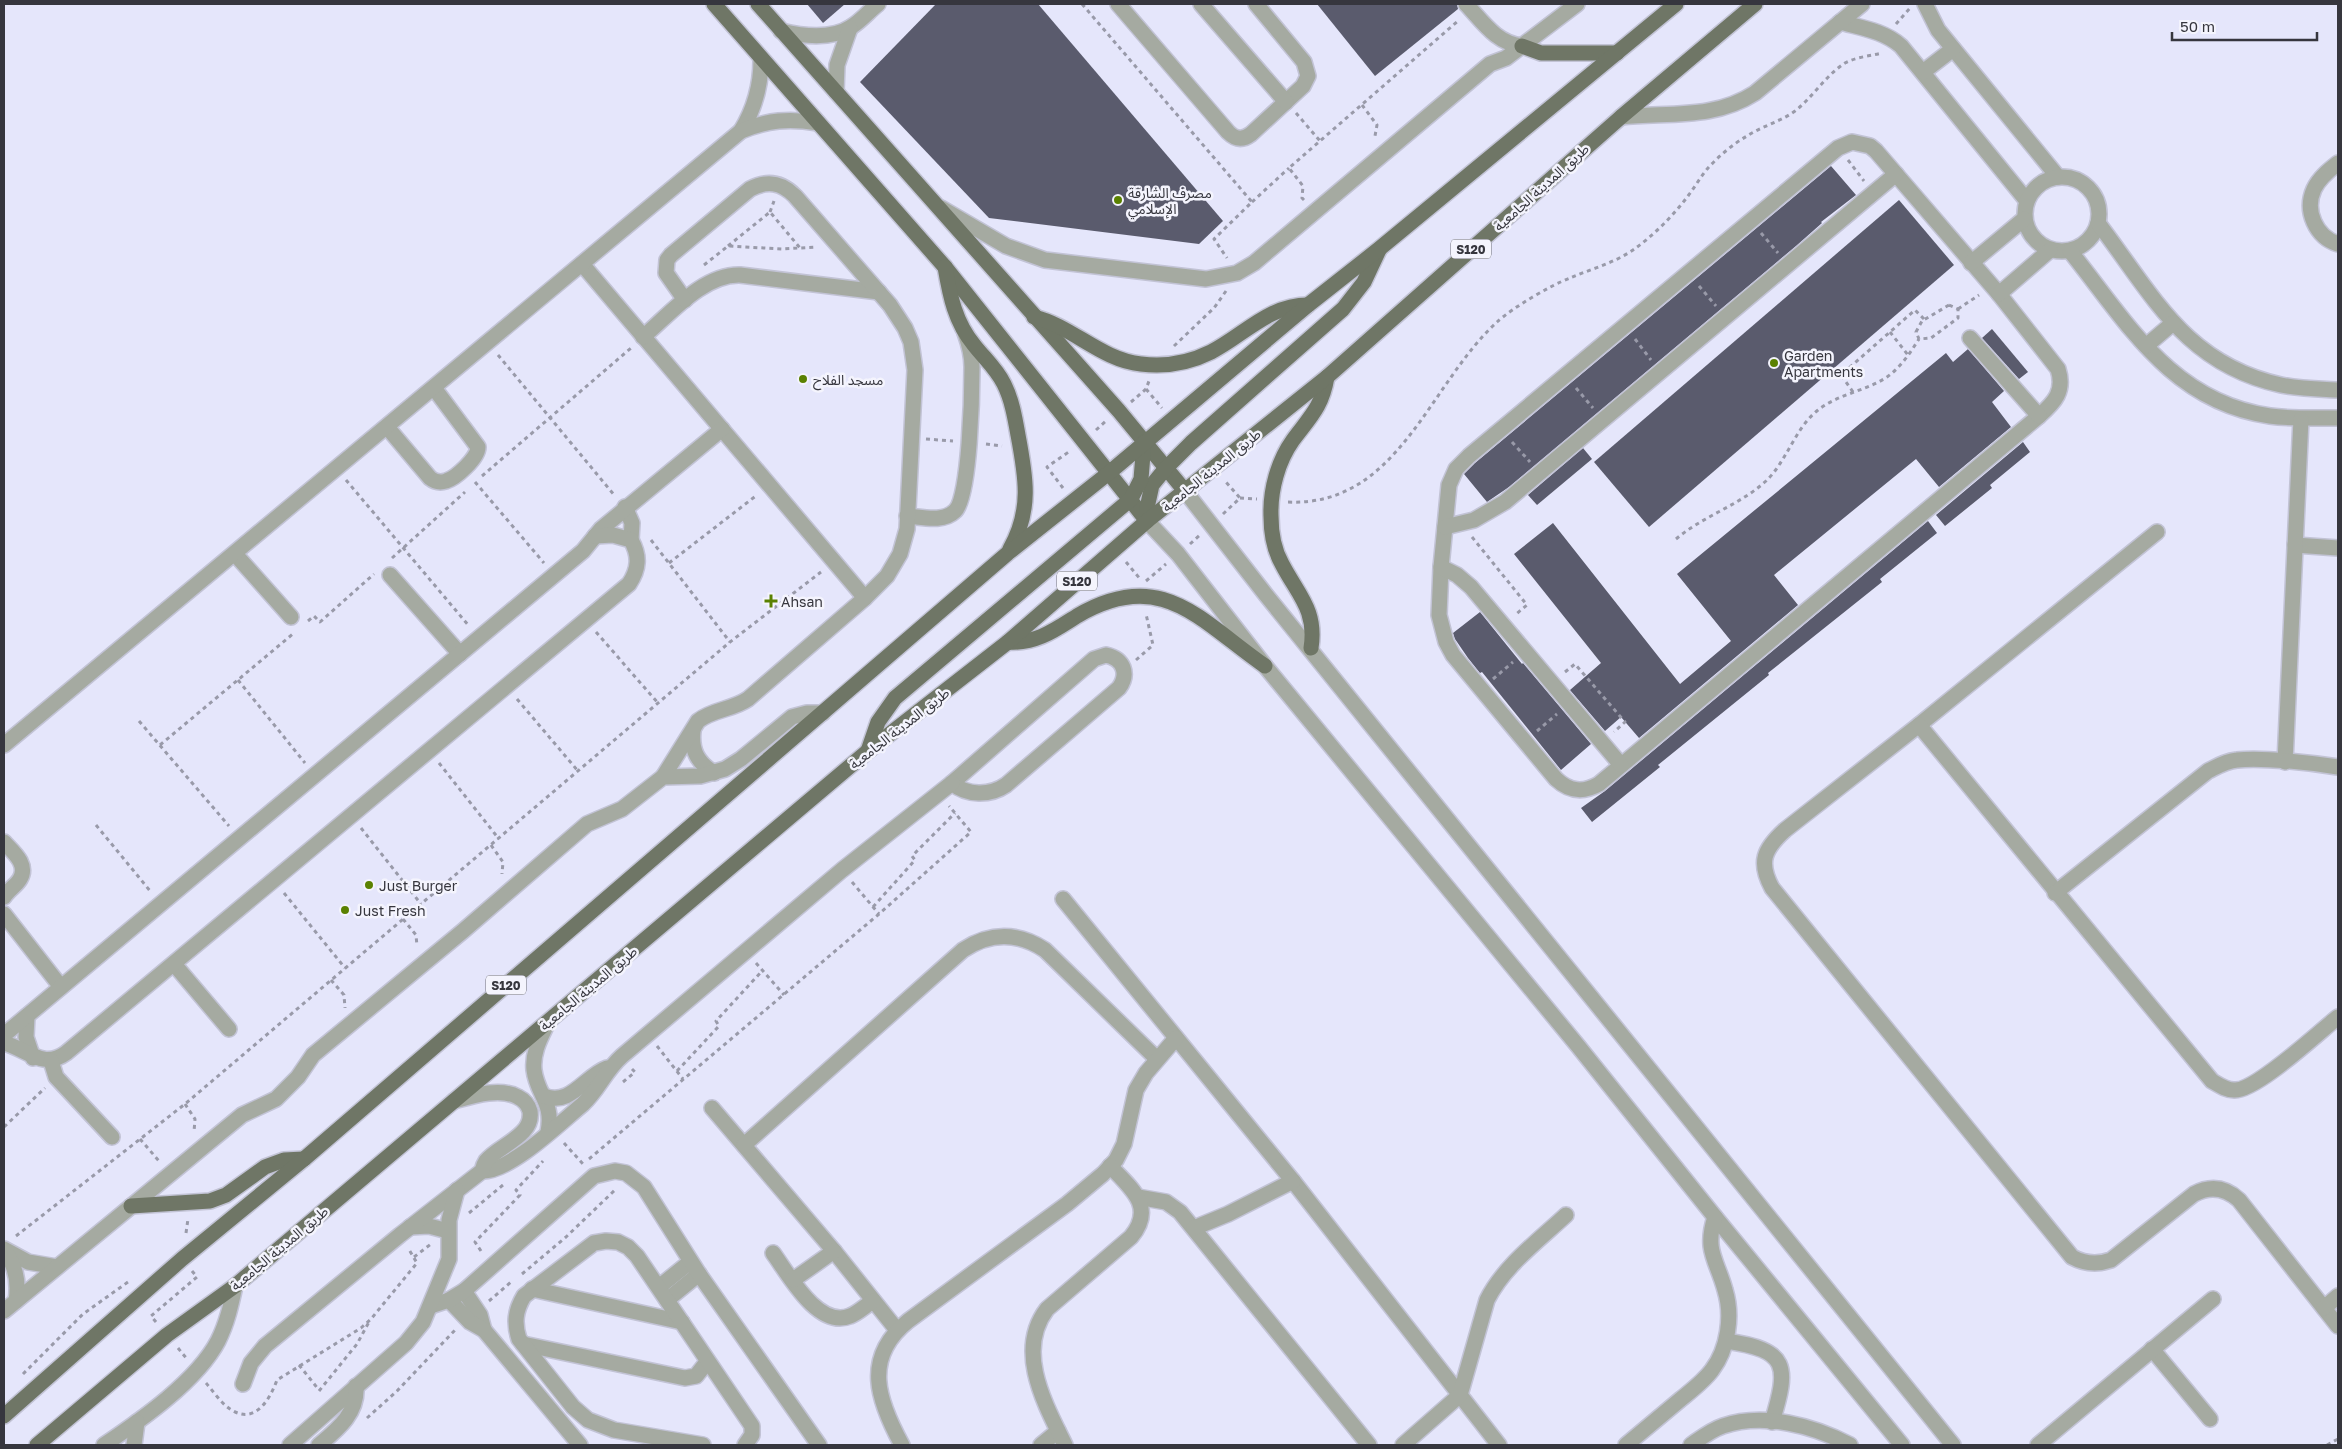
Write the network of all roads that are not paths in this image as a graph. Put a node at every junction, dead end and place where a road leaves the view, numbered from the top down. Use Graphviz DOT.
graph roads {
  1 [pos="714,4"];
  2 [pos="758,4"];
  3 [pos="878,4"];
  4 [pos="1118,4"];
  5 [pos="1200,4"];
  6 [pos="1256,4"];
  7 [pos="1577,4"];
  8 [pos="1676,4"];
  9 [pos="1755,4"];
  10 [pos="1862,4"];
  11 [pos="1920,4"];
  12 [pos="1469,7"];
  13 [pos="1840,22"];
  14 [pos="850,28"];
  15 [pos="780,31"];
  16 [pos="1522,46"];
  17 [pos="1953,49"];
  18 [pos="1617,53"];
  19 [pos="762,60"];
  20 [pos="1923,72"];
  21 [pos="836,92"];
  22 [pos="1286,102"];
  23 [pos="1621,117"];
  24 [pos="817,123"];
  25 [pos="741,130"];
  26 [pos="2338,163"];
  27 [pos="1896,174"];
  28 [pos="2058,177"];
  29 [pos="2027,201"];
  30 [pos="935,204"];
  31 [pos="2024,219"];
  32 [pos="2098,223"];
  33 [pos="2338,244"];
  34 [pos="1379,249"];
  35 [pos="2050,250"];
  36 [pos="2070,251"];
  37 [pos="1972,263"];
  38 [pos="582,264"];
  39 [pos="945,267"];
  40 [pos="1996,290"];
  41 [pos="879,292"];
  42 [pos="686,300"];
  43 [pos="1308,305"];
  44 [pos="1033,316"];
  45 [pos="2173,323"];
  46 [pos="965,333"];
  47 [pos="643,337"];
  48 [pos="1970,338"];
  49 [pos="2146,346"];
  50 [pos="1327,377"];
  51 [pos="434,388"];
  52 [pos="2338,390"];
  53 [pos="2039,416"];
  54 [pos="2301,418"];
  55 [pos="2338,418"];
  56 [pos="387,427"];
  57 [pos="722,429"];
  58 [pos="1144,442"];
  59 [pos="1166,468"];
  60 [pos="1110,472"];
  61 [pos="1185,491"];
  62 [pos="1131,499"];
  63 [pos="625,508"];
  64 [pos="907,516"];
  65 [pos="1147,521"];
  66 [pos="1445,527"];
  67 [pos="2157,532"];
  68 [pos="595,536"];
  69 [pos="631,540"];
  70 [pos="2295,545"];
  71 [pos="2338,548"];
  72 [pos="1008,552"];
  73 [pos="235,554"];
  74 [pos="1441,566"];
  75 [pos="385,570"];
  76 [pos="865,598"];
  77 [pos="291,616"];
  78 [pos="1008,642"];
  79 [pos="1311,648"];
  80 [pos="460,654"];
  81 [pos="1265,666"];
  82 [pos="823,713"];
  83 [pos="1919,725"];
  84 [pos="693,730"];
  85 [pos="4,745"];
  86 [pos="868,751"];
  87 [pos="2285,762"];
  88 [pos="1621,765"];
  89 [pos="2338,767"];
  90 [pos="714,773"];
  91 [pos="663,777"];
  92 [pos="952,783"];
  93 [pos="4,842"];
  94 [pos="2055,893"];
  95 [pos="4,896"];
  96 [pos="1062,899"];
  97 [pos="4,914"];
  98 [pos="174,964"];
  99 [pos="61,987"];
  100 [pos="27,1016"];
  101 [pos="2338,1017"];
  102 [pos="548,1022"];
  103 [pos="229,1029"];
  104 [pos="4,1035"];
  105 [pos="1176,1038"];
  106 [pos="4,1043"];
  107 [pos="33,1058"];
  108 [pos="1157,1059"];
  109 [pos="50,1061"];
  110 [pos="608,1068"];
  111 [pos="544,1096"];
  112 [pos="454,1101"];
  113 [pos="712,1108"];
  114 [pos="554,1134"];
  115 [pos="112,1137"];
  116 [pos="744,1145"];
  117 [pos="304,1159"];
  118 [pos="1110,1166"];
  119 [pos="482,1171"];
  120 [pos="1294,1181"];
  121 [pos="457,1190"];
  122 [pos="1138,1197"];
  123 [pos="131,1206"];
  124 [pos="1566,1215"];
  125 [pos="1715,1217"];
  126 [pos="410,1227"];
  127 [pos="1194,1228"];
  128 [pos="448,1231"];
  129 [pos="6,1246"];
  130 [pos="834,1251"];
  131 [pos="773,1254"];
  132 [pos="57,1267"];
  133 [pos="695,1268"];
  134 [pos="794,1280"];
  135 [pos="235,1286"];
  136 [pos="658,1287"];
  137 [pos="532,1289"];
  138 [pos="464,1291"];
  139 [pos="2338,1296"];
  140 [pos="2214,1299"];
  141 [pos="449,1300"];
  142 [pos="667,1300"];
  143 [pos="16,1301"];
  144 [pos="873,1301"];
  145 [pos="431,1306"];
  146 [pos="2324,1308"];
  147 [pos="4,1311"];
  148 [pos="682,1322"];
  149 [pos="2338,1326"];
  150 [pos="484,1330"];
  151 [pos="897,1330"];
  152 [pos="1726,1341"];
  153 [pos="523,1344"];
  154 [pos="2152,1349"];
  155 [pos="707,1362"];
  156 [pos="243,1384"];
  157 [pos="356,1386"];
  158 [pos="1460,1395"];
  159 [pos="4,1416"];
  160 [pos="2210,1419"];
  161 [pos="137,1422"];
  162 [pos="1772,1422"];
  163 [pos="1058,1431"];
  164 [pos="37,1445"];
  165 [pos="104,1445"];
  166 [pos="134,1445"];
  167 [pos="290,1445"];
  168 [pos="319,1445"];
  169 [pos="580,1445"];
  170 [pos="702,1445"];
  171 [pos="745,1445"];
  172 [pos="819,1445"];
  173 [pos="902,1445"];
  174 [pos="1041,1445"];
  175 [pos="1065,1445"];
  176 [pos="1369,1445"];
  177 [pos="1403,1445"];
  178 [pos="1499,1445"];
  179 [pos="1626,1445"];
  180 [pos="1690,1445"];
  181 [pos="1850,1445"];
  182 [pos="1902,1445"];
  183 [pos="1953,1445"];
  184 [pos="2038,1445"];
  1 -- 19 [label="main road"];
  2 -- 15 [label="main road"];
  3 -- 14 [label="street"];
  4 -- 22 [label="street"];
  5 -- 22 [label="street"];
  6 -- 22 [label="street"];
  7 -- 16 [label="street"];
  8 -- 18 [label="main road"];
  9 -- 23 [label="main road, طريق المدينة الجامعية / S120"];
  10 -- 13 [label="street"];
  11 -- 17 [label="street"];
  12 -- 16 [label="street"];
  13 -- 20 [label="street"];
  13 -- 23 [label="street"];
  14 -- 15 [label="street"];
  14 -- 21 [label="street"];
  15 -- 21 [label="main road"];
  16 -- 18 [label="main road"];
  16 -- 30 [label="street"];
  17 -- 20 [label="street"];
  17 -- 28 [label="street"];
  18 -- 34 [label="main road"];
  19 -- 24 [label="main road"];
  19 -- 25 [label="street"];
  20 -- 29 [label="street"];
  21 -- 30 [label="main road"];
  23 -- 50 [label="main road, طريق المدينة الجامعية / S120"];
  24 -- 25 [label="street"];
  24 -- 39 [label="main road"];
  25 -- 38 [label="street"];
  26 -- 33 [label="street"];
  27 -- 37 [label="street"];
  27 -- 66 [label="street"];
  27 -- 66 [label="street"];
  28 -- 29 [label="street"];
  28 -- 32 [label="street"];
  29 -- 31 [label="street"];
  30 -- 44 [label="main road"];
  31 -- 35 [label="street"];
  31 -- 37 [label="street"];
  32 -- 36 [label="street"];
  32 -- 45 [label="street"];
  34 -- 43 [label="main road"];
  34 -- 59 [label="main road"];
  35 -- 36 [label="street"];
  35 -- 40 [label="street"];
  36 -- 49 [label="street"];
  37 -- 40 [label="street"];
  38 -- 47 [label="street"];
  38 -- 51 [label="street"];
  39 -- 46 [label="main road"];
  39 -- 60 [label="main road"];
  40 -- 53 [label="street"];
  41 -- 42 [label="street"];
  41 -- 42 [label="street"];
  41 -- 64 [label="street"];
  42 -- 47 [label="street"];
  43 -- 44 [label="main road"];
  43 -- 58 [label="main road"];
  44 -- 58 [label="main road"];
  45 -- 49 [label="street"];
  45 -- 52 [label="street"];
  46 -- 64 [label="street"];
  46 -- 72 [label="main road"];
  47 -- 57 [label="street"];
  48 -- 53 [label="street"];
  49 -- 54 [label="street"];
  50 -- 61 [label="main road, طريق المدينة الجامعية / S120"];
  50 -- 79 [label="main road"];
  51 -- 56 [label="street"];
  51 -- 56 [label="street"];
  53 -- 88 [label="street"];
  54 -- 55 [label="street"];
  54 -- 70 [label="street"];
  56 -- 73 [label="street"];
  57 -- 63 [label="street"];
  57 -- 76 [label="street"];
  58 -- 59 [label="main road"];
  58 -- 60 [label="main road"];
  58 -- 62 [label="main road"];
  59 -- 61 [label="main road"];
  59 -- 65 [label="main road"];
  60 -- 62 [label="main road"];
  60 -- 72 [label="main road"];
  61 -- 65 [label="main road, طريق المدينة الجامعية / S120"];
  61 -- 79 [label="street"];
  62 -- 65 [label="main road"];
  62 -- 86 [label="main road"];
  63 -- 68 [label="street"];
  63 -- 69 [label="street"];
  64 -- 76 [label="street"];
  65 -- 78 [label="main road, طريق المدينة الجامعية / S120"];
  65 -- 81 [label="street"];
  66 -- 74 [label="street"];
  67 -- 83 [label="street"];
  68 -- 69 [label="street"];
  68 -- 80 [label="street"];
  69 -- 98 [label="street"];
  70 -- 71 [label="street"];
  70 -- 87 [label="street"];
  72 -- 82 [label="main road, S120"];
  73 -- 77 [label="street"];
  73 -- 85 [label="street"];
  74 -- 88 [label="street"];
  74 -- 88 [label="street"];
  75 -- 80 [label="street"];
  76 -- 84 [label="street"];
  78 -- 81 [label="main road"];
  78 -- 86 [label="main road, طريق المدينة الجامعية / S120"];
  79 -- 183 [label="street"];
  80 -- 99 [label="street"];
  81 -- 125 [label="street"];
  82 -- 90 [label="street"];
  82 -- 117 [label="main road, S120"];
  83 -- 94 [label="street"];
  83 -- 146 [label="street"];
  84 -- 90 [label="street"];
  84 -- 91 [label="street"];
  86 -- 102 [label="main road, طريق المدينة الجامعية / S120"];
  87 -- 89 [label="street"];
  87 -- 94 [label="street"];
  90 -- 91 [label="street"];
  91 -- 123 [label="street"];
  92 -- 92 [label="street"];
  92 -- 110 [label="street"];
  93 -- 95 [label="street"];
  94 -- 101 [label="street"];
  96 -- 105 [label="street"];
  97 -- 99 [label="street"];
  98 -- 103 [label="street"];
  98 -- 109 [label="street"];
  99 -- 100 [label="street"];
  100 -- 104 [label="street"];
  100 -- 107 [label="street"];
  102 -- 111 [label="street"];
  102 -- 112 [label="main road, طريق المدينة الجامعية / S120"];
  105 -- 108 [label="street"];
  105 -- 120 [label="street"];
  106 -- 107 [label="street"];
  107 -- 109 [label="street"];
  108 -- 116 [label="street"];
  108 -- 118 [label="street"];
  109 -- 115 [label="street"];
  110 -- 111 [label="street"];
  110 -- 114 [label="street"];
  111 -- 114 [label="street"];
  112 -- 119 [label="street"];
  112 -- 135 [label="main road, طريق المدينة الجامعية / S120"];
  113 -- 116 [label="street"];
  114 -- 119 [label="street"];
  116 -- 130 [label="street"];
  117 -- 123 [label="main road"];
  117 -- 159 [label="main road, S120"];
  118 -- 122 [label="street"];
  118 -- 151 [label="street"];
  119 -- 121 [label="street"];
  120 -- 127 [label="street"];
  120 -- 158 [label="street"];
  121 -- 126 [label="street"];
  121 -- 128 [label="street"];
  122 -- 127 [label="street"];
  122 -- 163 [label="street"];
  123 -- 132 [label="street"];
  124 -- 158 [label="street"];
  125 -- 152 [label="street"];
  125 -- 182 [label="street"];
  126 -- 128 [label="street"];
  126 -- 156 [label="street"];
  127 -- 176 [label="street"];
  128 -- 145 [label="street"];
  129 -- 132 [label="street"];
  129 -- 143 [label="street"];
  130 -- 134 [label="street"];
  130 -- 144 [label="street"];
  131 -- 134 [label="street"];
  132 -- 143 [label="street"];
  133 -- 136 [label="street"];
  133 -- 138 [label="street"];
  133 -- 142 [label="street"];
  133 -- 172 [label="street"];
  134 -- 144 [label="street"];
  135 -- 161 [label="street"];
  135 -- 164 [label="main road, طريق المدينة الجامعية / S120"];
  136 -- 137 [label="street"];
  136 -- 142 [label="street"];
  137 -- 148 [label="street"];
  137 -- 153 [label="street"];
  138 -- 141 [label="street"];
  138 -- 150 [label="street"];
  139 -- 146 [label="street"];
  140 -- 154 [label="street"];
  141 -- 145 [label="street"];
  141 -- 150 [label="street"];
  142 -- 148 [label="street"];
  143 -- 147 [label="street"];
  144 -- 151 [label="street"];
  145 -- 157 [label="street"];
  146 -- 149 [label="street"];
  148 -- 155 [label="street"];
  150 -- 169 [label="street"];
  151 -- 173 [label="street"];
  152 -- 162 [label="street"];
  152 -- 179 [label="street"];
  153 -- 155 [label="street"];
  153 -- 170 [label="street"];
  154 -- 160 [label="street"];
  154 -- 184 [label="street"];
  155 -- 171 [label="street"];
  157 -- 167 [label="street"];
  157 -- 168 [label="street"];
  158 -- 177 [label="street"];
  158 -- 178 [label="street"];
  161 -- 165 [label="street"];
  161 -- 166 [label="street"];
  162 -- 180 [label="street"];
  162 -- 181 [label="street"];
  163 -- 174 [label="street"];
  163 -- 175 [label="street"];
}
